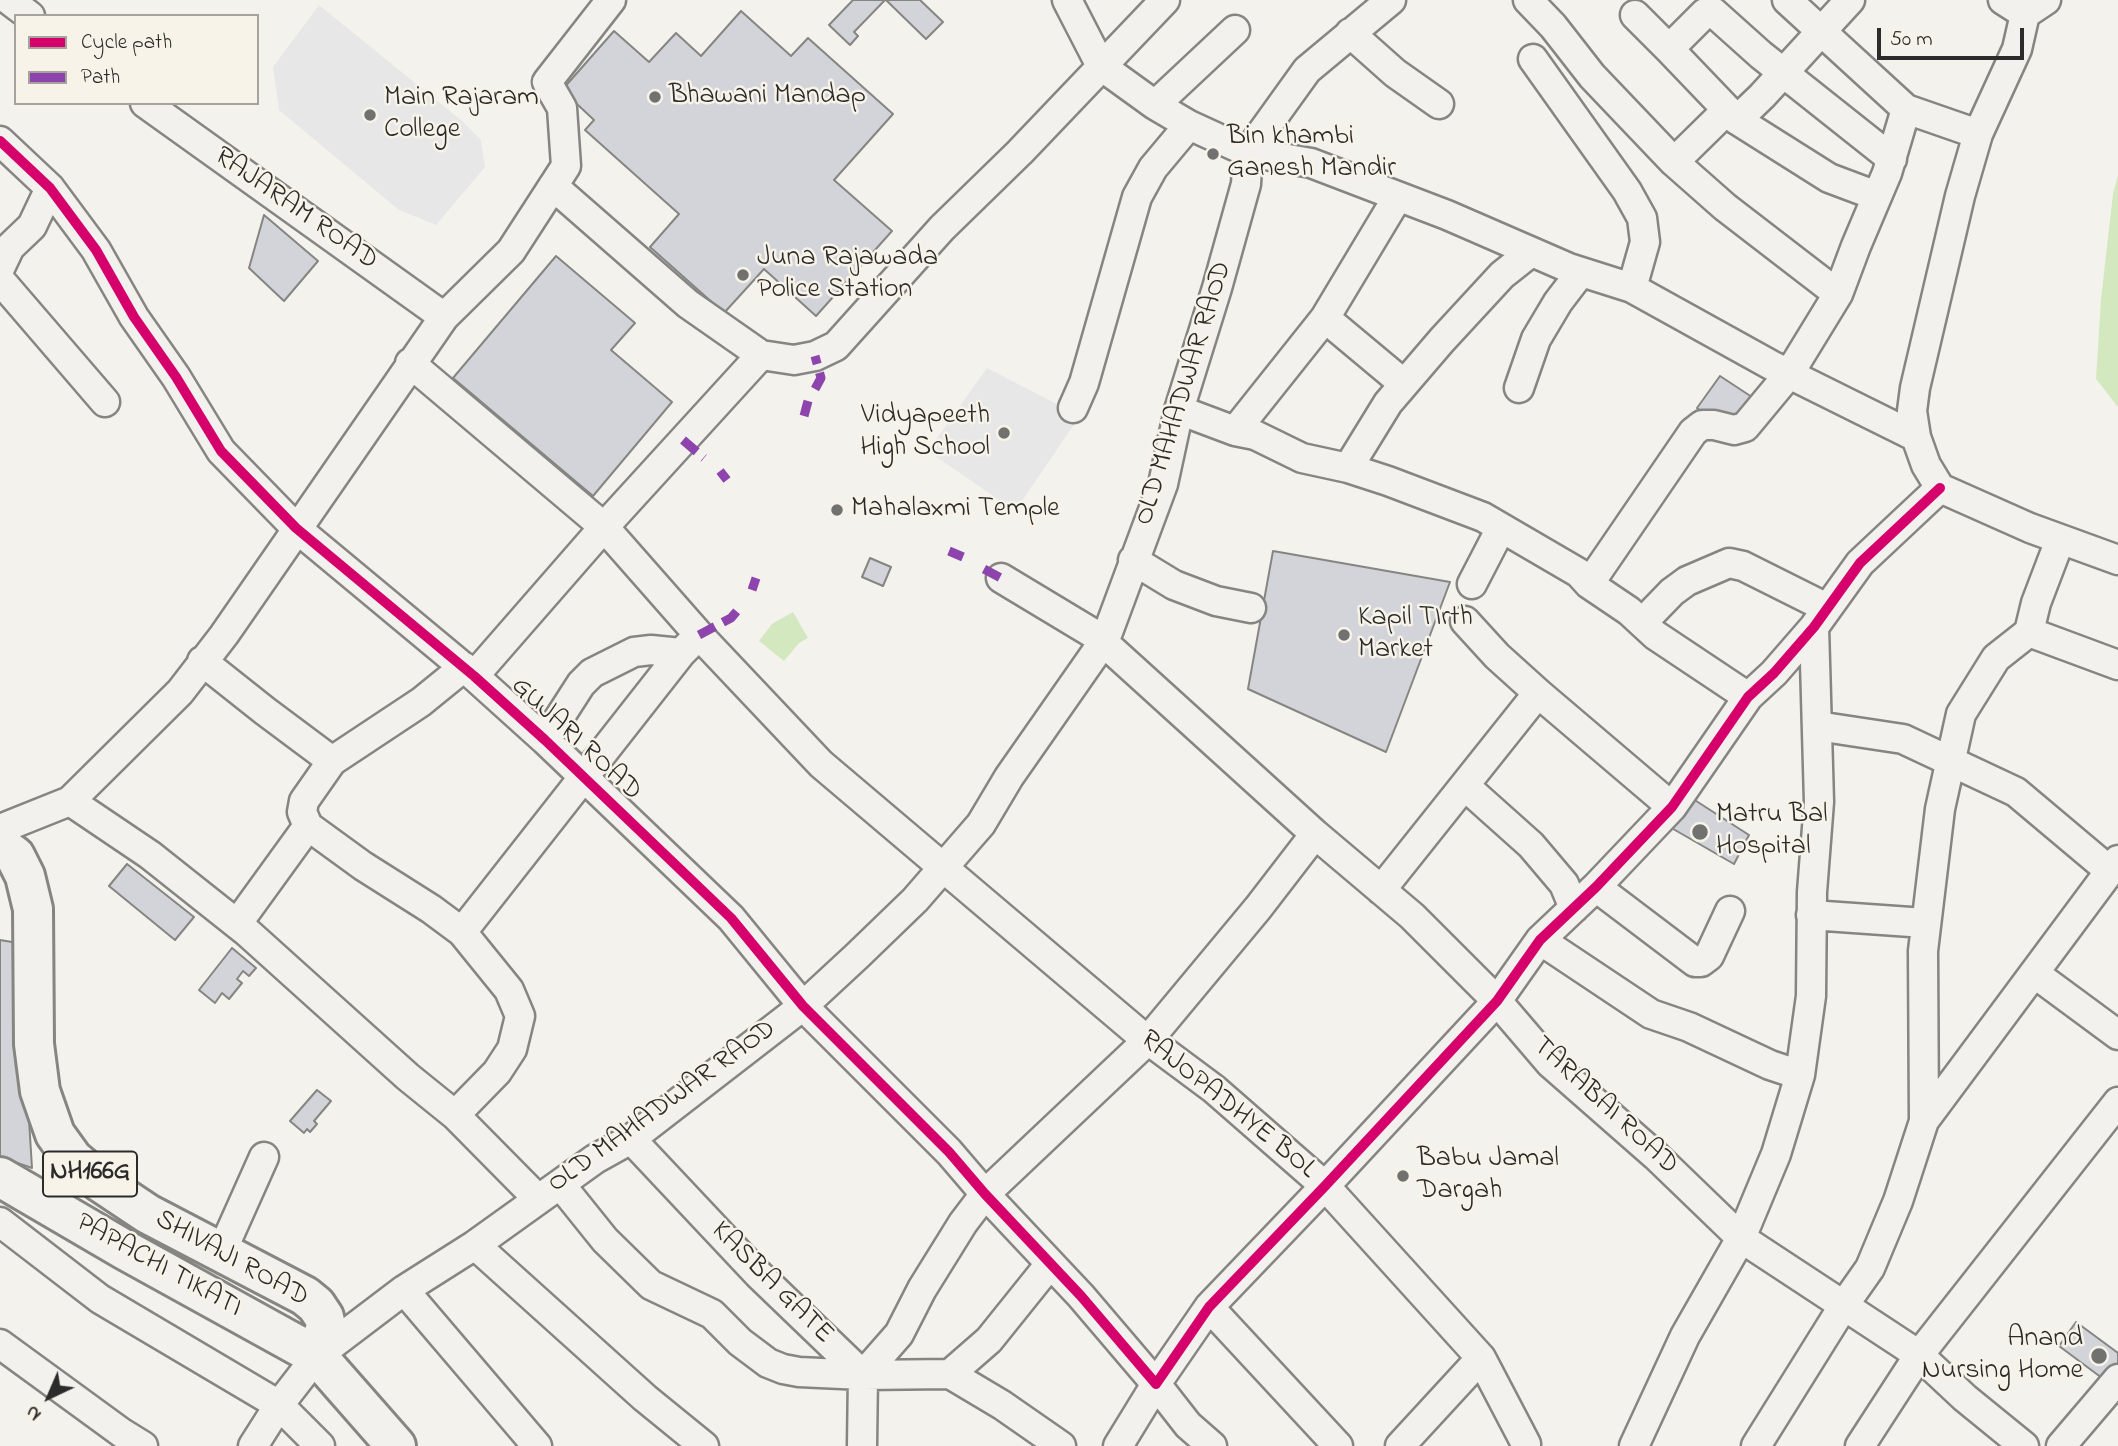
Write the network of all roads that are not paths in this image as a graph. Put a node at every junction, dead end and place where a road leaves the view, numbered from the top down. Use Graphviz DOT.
graph roads {
  1 [pos="9,0"];
  2 [pos="611,0"];
  3 [pos="1067,0"];
  4 [pos="1165,0"];
  5 [pos="1391,0"];
  6 [pos="1528,0"];
  7 [pos="1787,0"];
  8 [pos="1850,0"];
  9 [pos="2025,5"];
  10 [pos="27,14"];
  11 [pos="1635,15"];
  12 [pos="1235,30"];
  13 [pos="1821,32"];
  14 [pos="1350,33"];
  15 [pos="1669,50"];
  16 [pos="1533,59"];
  17 [pos="1101,66"];
  18 [pos="1783,72"];
  19 [pos="1439,104"];
  20 [pos="148,105"];
  21 [pos="1155,105"];
  22 [pos="1906,109"];
  23 [pos="1732,115"];
  24 [pos="1189,124"];
  25 [pos="1978,134"];
  26 [pos="0,141"];
  27 [pos="1248,152"];
  28 [pos="1892,159"];
  29 [pos="1674,162"];
  30 [pos="552,186"];
  31 [pos="50,188"];
  32 [pos="1877,196"];
  33 [pos="1398,198"];
  34 [pos="1531,252"];
  35 [pos="0,268"];
  36 [pos="1581,272"];
  37 [pos="0,281"];
  38 [pos="1632,288"];
  39 [pos="1838,294"];
  40 [pos="444,317"];
  41 [pos="1325,318"];
  42 [pos="761,355"];
  43 [pos="410,363"];
  44 [pos="1789,374"];
  45 [pos="1404,384"];
  46 [pos="1519,388"];
  47 [pos="105,402"];
  48 [pos="1073,408"];
  49 [pos="1179,410"];
  50 [pos="1235,431"];
  51 [pos="1916,437"];
  52 [pos="1348,468"];
  53 [pos="1940,488"];
  54 [pos="604,527"];
  55 [pos="296,528"];
  56 [pos="1501,528"];
  57 [pos="2060,540"];
  58 [pos="2118,560"];
  59 [pos="1133,561"];
  60 [pos="1001,578"];
  61 [pos="1472,584"];
  62 [pos="1589,584"];
  63 [pos="1251,608"];
  64 [pos="1821,617"];
  65 [pos="1465,621"];
  66 [pos="1642,623"];
  67 [pos="2029,632"];
  68 [pos="1102,642"];
  69 [pos="690,644"];
  70 [pos="202,661"];
  71 [pos="2118,665"];
  72 [pos="469,672"];
  73 [pos="1538,693"];
  74 [pos="1748,697"];
  75 [pos="1817,726"];
  76 [pos="545,740"];
  77 [pos="332,761"];
  78 [pos="1951,761"];
  79 [pos="583,777"];
  80 [pos="1465,786"];
  81 [pos="70,801"];
  82 [pos="1672,807"];
  83 [pos="308,826"];
  84 [pos="0,829"];
  85 [pos="1315,834"];
  86 [pos="0,845"];
  87 [pos="943,866"];
  88 [pos="2114,866"];
  89 [pos="1596,887"];
  90 [pos="1381,890"];
  91 [pos="1574,908"];
  92 [pos="1730,911"];
  93 [pos="1811,915"];
  94 [pos="1926,923"];
  95 [pos="237,924"];
  96 [pos="462,932"];
  97 [pos="1540,940"];
  98 [pos="2034,973"];
  99 [pos="1497,1000"];
  100 [pos="803,1006"];
  101 [pos="2118,1035"];
  102 [pos="1149,1039"];
  103 [pos="1800,1075"];
  104 [pos="2118,1102"];
  105 [pos="455,1115"];
  106 [pos="1924,1121"];
  107 [pos="631,1139"];
  108 [pos="264,1157"];
  109 [pos="0,1177"];
  110 [pos="1325,1186"];
  111 [pos="549,1191"];
  112 [pos="985,1194"];
  113 [pos="0,1222"];
  114 [pos="1741,1238"];
  115 [pos="475,1245"];
  116 [pos="222,1251"];
  117 [pos="1050,1264"];
  118 [pos="404,1290"];
  119 [pos="1844,1305"];
  120 [pos="1209,1307"];
  121 [pos="0,1344"];
  122 [pos="1919,1355"];
  123 [pos="317,1356"];
  124 [pos="1481,1359"];
  125 [pos="950,1374"];
  126 [pos="863,1375"];
  127 [pos="2118,1379"];
  128 [pos="1156,1384"];
  129 [pos="279,1405"];
  130 [pos="1526,1444"];
  131 [pos="143,1446"];
  132 [pos="253,1446"];
  133 [pos="320,1446"];
  134 [pos="396,1446"];
  135 [pos="537,1446"];
  136 [pos="704,1446"];
  137 [pos="862,1446"];
  138 [pos="1061,1446"];
  139 [pos="1118,1446"];
  140 [pos="1212,1446"];
  141 [pos="1338,1446"];
  142 [pos="1400,1446"];
  143 [pos="1634,1446"];
  144 [pos="1756,1446"];
  145 [pos="1860,1446"];
  146 [pos="2024,1446"];
  147 [pos="2062,1446"];
  1 -- 10 [label="street"];
  2 -- 30 [label="street"];
  3 -- 17 [label="street"];
  4 -- 17 [label="street"];
  5 -- 14 [label="street"];
  6 -- 29 [label="street"];
  7 -- 13 [label="street"];
  8 -- 13 [label="street"];
  9 -- 25 [label="street"];
  11 -- 15 [label="street"];
  12 -- 21 [label="street"];
  13 -- 18 [label="street"];
  13 -- 22 [label="street"];
  14 -- 19 [label="street"];
  14 -- 27 [label="street"];
  15 -- 18 [label="street"];
  15 -- 23 [label="street"];
  16 -- 38 [label="street"];
  17 -- 21 [label="street"];
  17 -- 42 [label="street"];
  18 -- 23 [label="street"];
  18 -- 28 [label="street"];
  20 -- 40 [label="street, RAJARAM ROAD"];
  21 -- 24 [label="street"];
  22 -- 25 [label="street"];
  22 -- 28 [label="street"];
  23 -- 29 [label="street"];
  23 -- 32 [label="street"];
  24 -- 27 [label="street"];
  24 -- 48 [label="street"];
  25 -- 51 [label="street"];
  26 -- 31 [label="street, GUJARI ROAD"];
  27 -- 33 [label="street"];
  27 -- 49 [label="street, OLD MAHADWAR RAOD"];
  28 -- 32 [label="street"];
  29 -- 39 [label="street"];
  30 -- 40 [label="street"];
  30 -- 42 [label="street"];
  31 -- 35 [label="street"];
  31 -- 55 [label="street, GUJARI ROAD"];
  32 -- 39 [label="street"];
  33 -- 34 [label="street"];
  33 -- 41 [label="street"];
  34 -- 36 [label="street"];
  34 -- 45 [label="street"];
  36 -- 38 [label="street"];
  36 -- 46 [label="street"];
  37 -- 47 [label="street"];
  38 -- 44 [label="street"];
  39 -- 44 [label="street"];
  40 -- 43 [label="street"];
  41 -- 45 [label="street"];
  41 -- 50 [label="street"];
  42 -- 54 [label="street"];
  43 -- 54 [label="street, RAJOPADHYE BOL"];
  43 -- 55 [label="street"];
  44 -- 51 [label="street"];
  44 -- 62 [label="street"];
  45 -- 52 [label="street"];
  49 -- 50 [label="street"];
  49 -- 59 [label="street, OLD MAHADWAR RAOD"];
  50 -- 52 [label="street"];
  51 -- 53 [label="street"];
  52 -- 56 [label="street"];
  53 -- 57 [label="street"];
  53 -- 64 [label="street"];
  54 -- 69 [label="street, RAJOPADHYE BOL"];
  54 -- 72 [label="street"];
  55 -- 70 [label="street"];
  55 -- 72 [label="street, GUJARI ROAD"];
  56 -- 61 [label="street"];
  56 -- 62 [label="street"];
  57 -- 58 [label="street"];
  57 -- 67 [label="street"];
  59 -- 63 [label="street"];
  59 -- 68 [label="street, OLD MAHADWAR RAOD"];
  60 -- 68 [label="street, TARABAI ROAD"];
  62 -- 66 [label="street"];
  64 -- 66 [label="street"];
  64 -- 74 [label="street"];
  64 -- 75 [label="street"];
  65 -- 73 [label="street"];
  66 -- 74 [label="street"];
  67 -- 71 [label="street"];
  67 -- 78 [label="street"];
  68 -- 85 [label="street, TARABAI ROAD"];
  68 -- 87 [label="street, OLD MAHADWAR RAOD"];
  69 -- 76 [label="street"];
  69 -- 79 [label="street"];
  69 -- 87 [label="street, RAJOPADHYE BOL"];
  70 -- 77 [label="street"];
  70 -- 81 [label="street"];
  72 -- 76 [label="street, GUJARI ROAD"];
  72 -- 77 [label="street"];
  73 -- 80 [label="street"];
  73 -- 82 [label="street"];
  74 -- 82 [label="street"];
  75 -- 78 [label="street"];
  75 -- 93 [label="street"];
  76 -- 79 [label="street, GUJARI ROAD"];
  77 -- 83 [label="street"];
  78 -- 88 [label="street"];
  78 -- 94 [label="street"];
  79 -- 96 [label="street"];
  79 -- 100 [label="street, GUJARI ROAD"];
  80 -- 90 [label="street"];
  80 -- 91 [label="street"];
  81 -- 84 [label="street"];
  81 -- 95 [label="street"];
  82 -- 89 [label="street"];
  83 -- 95 [label="street"];
  83 -- 96 [label="street"];
  85 -- 90 [label="street, TARABAI ROAD"];
  85 -- 102 [label="street"];
  86 -- 116 [label="highway, SHIVAJI ROAD / NH166G"];
  87 -- 100 [label="street, OLD MAHADWAR RAOD"];
  87 -- 102 [label="street, RAJOPADHYE BOL"];
  88 -- 98 [label="street"];
  89 -- 91 [label="street"];
  89 -- 92 [label="street"];
  90 -- 99 [label="street, TARABAI ROAD"];
  91 -- 97 [label="street"];
  93 -- 94 [label="street"];
  93 -- 103 [label="street"];
  94 -- 106 [label="street"];
  95 -- 105 [label="street"];
  96 -- 105 [label="street"];
  97 -- 99 [label="street"];
  97 -- 103 [label="street"];
  98 -- 101 [label="street"];
  98 -- 106 [label="street"];
  99 -- 110 [label="street"];
  99 -- 114 [label="street, TARABAI ROAD"];
  100 -- 107 [label="street, OLD MAHADWAR RAOD"];
  100 -- 112 [label="street, GUJARI ROAD"];
  102 -- 110 [label="street, RAJOPADHYE BOL"];
  102 -- 112 [label="street"];
  103 -- 114 [label="street"];
  104 -- 122 [label="street"];
  105 -- 111 [label="street"];
  106 -- 119 [label="street"];
  107 -- 111 [label="street, OLD MAHADWAR RAOD"];
  107 -- 126 [label="street, KASBA GATE"];
  108 -- 116 [label="street"];
  109 -- 123 [label="highway, PAPACHI TIKATI / NH166G"];
  110 -- 120 [label="street"];
  110 -- 124 [label="street, RAJOPADHYE BOL"];
  111 -- 115 [label="street, OLD MAHADWAR RAOD"];
  111 -- 126 [label="street"];
  112 -- 117 [label="street, GUJARI ROAD"];
  112 -- 126 [label="street"];
  113 -- 129 [label="street"];
  114 -- 119 [label="street, TARABAI ROAD"];
  114 -- 143 [label="street"];
  115 -- 118 [label="street, OLD MAHADWAR RAOD"];
  115 -- 136 [label="street"];
  116 -- 123 [label="highway, SHIVAJI ROAD / NH166G"];
  117 -- 125 [label="street"];
  117 -- 128 [label="street, GUJARI ROAD"];
  118 -- 123 [label="street, OLD MAHADWAR RAOD"];
  118 -- 135 [label="street"];
  119 -- 122 [label="street, TARABAI ROAD"];
  119 -- 144 [label="street"];
  120 -- 128 [label="street"];
  120 -- 141 [label="street"];
  121 -- 131 [label="street"];
  122 -- 145 [label="street"];
  122 -- 146 [label="street, TARABAI ROAD"];
  123 -- 129 [label="street, OLD MAHADWAR RAOD"];
  123 -- 134 [label="highway, NH166G"];
  124 -- 130 [label="street, RAJOPADHYE BOL"];
  124 -- 142 [label="street"];
  125 -- 126 [label="street"];
  125 -- 138 [label="street"];
  126 -- 137 [label="street"];
  127 -- 147 [label="street"];
  128 -- 139 [label="street"];
  128 -- 140 [label="street, GUJARI ROAD"];
  129 -- 132 [label="street, OLD MAHADWAR RAOD"];
  129 -- 133 [label="street"];
}
